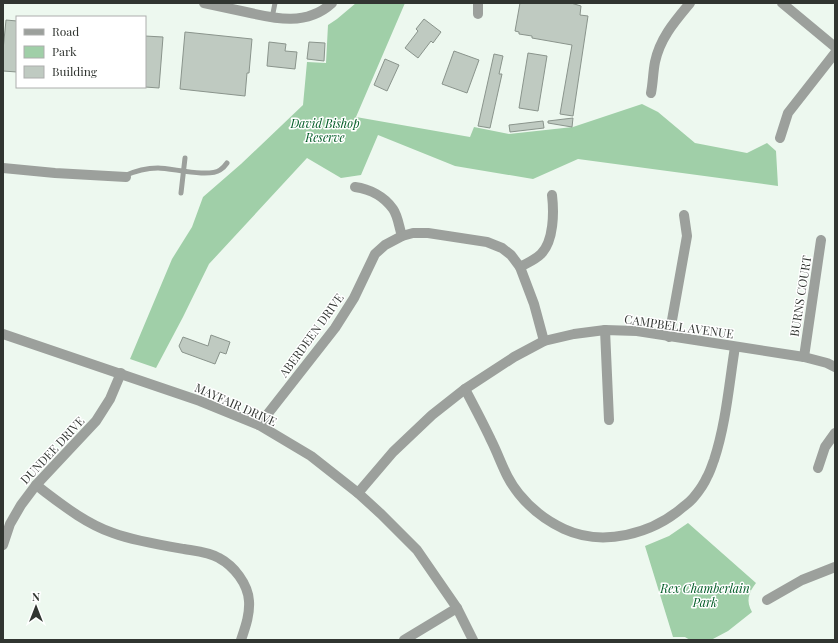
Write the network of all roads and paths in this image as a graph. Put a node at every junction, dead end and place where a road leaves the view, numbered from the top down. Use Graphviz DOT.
graph roads {
  1 [pos="204,3"];
  2 [pos="275,3"];
  3 [pos="332,3"];
  4 [pos="478,3"];
  5 [pos="690,3"];
  6 [pos="782,3"];
  7 [pos="478,14"];
  8 [pos="272,18"];
  9 [pos="835,46"];
  10 [pos="835,53"];
  11 [pos="651,93"];
  12 [pos="780,138"];
  13 [pos="185,158"];
  14 [pos="227,163"];
  15 [pos="3,168"];
  16 [pos="184,171"];
  17 [pos="124,177"];
  18 [pos="355,187"];
  19 [pos="181,193"];
  20 [pos="552,195"];
  21 [pos="684,215"];
  22 [pos="402,236"];
  23 [pos="822,240"];
  24 [pos="520,267"];
  25 [pos="605,330"];
  26 [pos="3,334"];
  27 [pos="669,337"];
  28 [pos="544,342"];
  29 [pos="735,347"];
  30 [pos="804,357"];
  31 [pos="835,367"];
  32 [pos="121,373"];
  33 [pos="465,389"];
  34 [pos="609,420"];
  35 [pos="259,425"];
  36 [pos="835,433"];
  37 [pos="818,468"];
  38 [pos="36,485"];
  39 [pos="358,493"];
  40 [pos="3,546"];
  41 [pos="835,567"];
  42 [pos="767,600"];
  43 [pos="456,608"];
  44 [pos="241,640"];
  45 [pos="404,640"];
  46 [pos="473,640"];
  1 -- 8 [label="street"];
  2 -- 8 [label="lane"];
  3 -- 8 [label="street"];
  4 -- 7 [label="street"];
  5 -- 11 [label="street"];
  6 -- 9 [label="street"];
  10 -- 12 [label="street"];
  13 -- 16 [label="lane"];
  14 -- 16 [label="lane"];
  15 -- 17 [label="street"];
  16 -- 17 [label="lane"];
  16 -- 19 [label="lane"];
  18 -- 22 [label="street"];
  20 -- 24 [label="street"];
  21 -- 27 [label="street"];
  22 -- 24 [label="street, ABERDEEN DRIVE"];
  22 -- 35 [label="street, ABERDEEN DRIVE"];
  23 -- 30 [label="street, BURNS COURT"];
  24 -- 28 [label="street, ABERDEEN DRIVE"];
  25 -- 27 [label="street, CAMPBELL AVENUE"];
  25 -- 28 [label="street, CAMPBELL AVENUE"];
  25 -- 34 [label="street"];
  26 -- 32 [label="street, MAYFAIR DRIVE"];
  27 -- 29 [label="street, CAMPBELL AVENUE"];
  28 -- 33 [label="street, CAMPBELL AVENUE"];
  29 -- 30 [label="street, CAMPBELL AVENUE"];
  29 -- 33 [label="street"];
  30 -- 31 [label="street, CAMPBELL AVENUE"];
  32 -- 35 [label="street, MAYFAIR DRIVE"];
  32 -- 38 [label="street, DUNDEE DRIVE"];
  33 -- 39 [label="street, CAMPBELL AVENUE"];
  35 -- 39 [label="street, MAYFAIR DRIVE"];
  36 -- 37 [label="street"];
  38 -- 40 [label="street, DUNDEE DRIVE"];
  38 -- 44 [label="street"];
  39 -- 43 [label="street, MAYFAIR DRIVE"];
  41 -- 42 [label="street"];
  43 -- 45 [label="street"];
  43 -- 46 [label="street, MAYFAIR DRIVE"];
}
